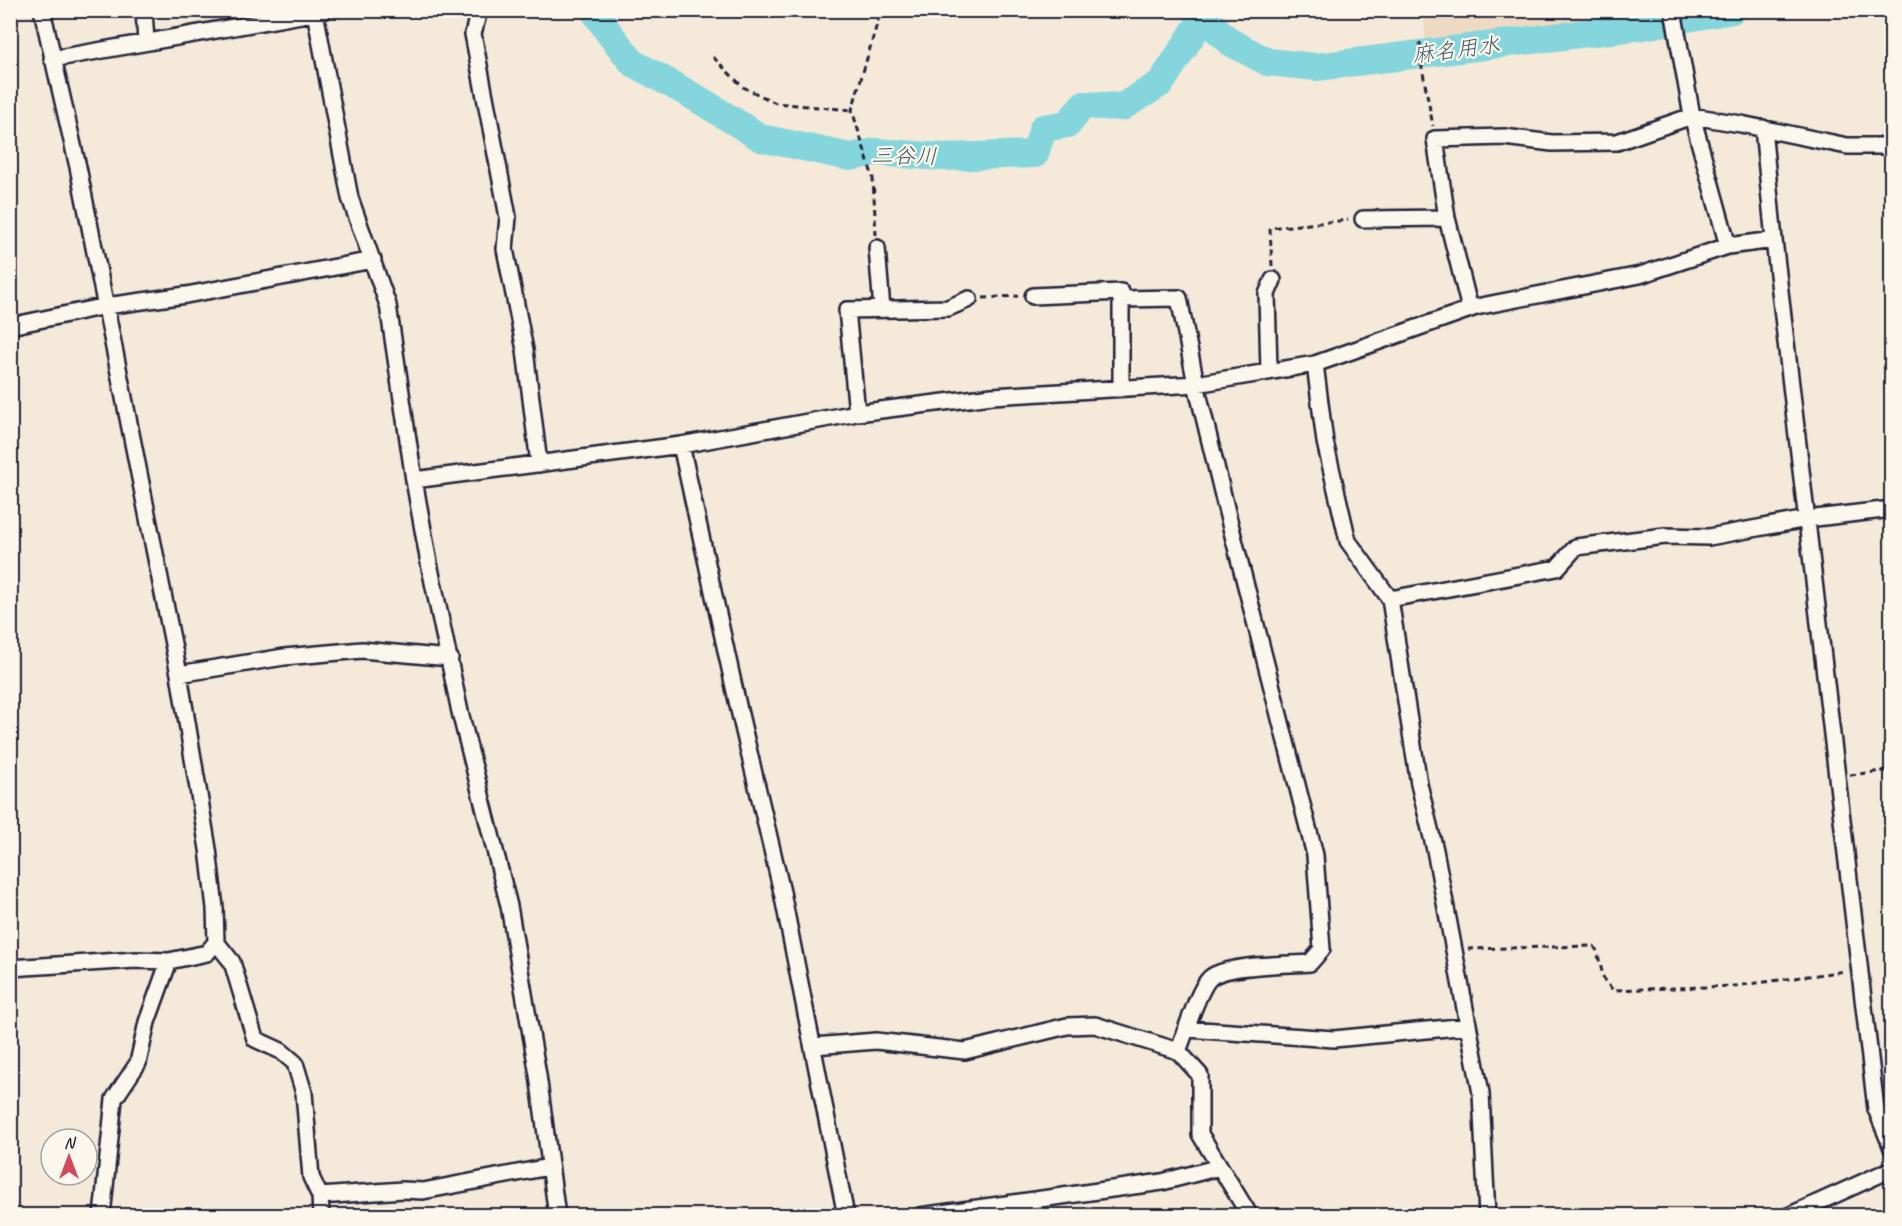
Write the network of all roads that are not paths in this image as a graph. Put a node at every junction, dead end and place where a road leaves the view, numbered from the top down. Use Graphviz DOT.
graph roads {
  1 [pos="42,10"];
  2 [pos="144,10"];
  3 [pos="479,10"];
  4 [pos="1672,10"];
  5 [pos="320,11"];
  6 [pos="246,17"];
  7 [pos="146,42"];
  8 [pos="52,59"];
  9 [pos="1692,116"];
  10 [pos="1763,128"];
  11 [pos="1892,146"];
  12 [pos="1447,218"];
  13 [pos="1363,219"];
  14 [pos="1774,240"];
  15 [pos="1728,246"];
  16 [pos="877,248"];
  17 [pos="373,260"];
  18 [pos="1273,280"];
  19 [pos="1033,296"];
  20 [pos="969,299"];
  21 [pos="1121,299"];
  22 [pos="106,306"];
  23 [pos="882,309"];
  24 [pos="1470,309"];
  25 [pos="10,326"];
  26 [pos="1315,364"];
  27 [pos="1269,371"];
  28 [pos="1196,384"];
  29 [pos="1121,389"];
  30 [pos="857,412"];
  31 [pos="681,445"];
  32 [pos="539,464"];
  33 [pos="414,480"];
  34 [pos="1892,509"];
  35 [pos="1807,519"];
  36 [pos="1390,599"];
  37 [pos="450,658"];
  38 [pos="179,674"];
  39 [pos="216,942"];
  40 [pos="169,961"];
  41 [pos="10,968"];
  42 [pos="1468,1026"];
  43 [pos="1187,1029"];
  44 [pos="814,1046"];
  45 [pos="1178,1051"];
  46 [pos="1892,1148"];
  47 [pos="549,1167"];
  48 [pos="1220,1167"];
  49 [pos="1892,1169"];
  50 [pos="320,1196"];
  51 [pos="102,1215"];
  52 [pos="321,1215"];
  53 [pos="557,1215"];
  54 [pos="846,1215"];
  55 [pos="920,1215"];
  56 [pos="1250,1215"];
  57 [pos="1487,1215"];
  58 [pos="1788,1215"];
  1 -- 8 [label="street"];
  2 -- 7 [label="street"];
  3 -- 32 [label="street"];
  4 -- 9 [label="street"];
  5 -- 6 [label="street"];
  5 -- 17 [label="street"];
  6 -- 7 [label="street"];
  7 -- 8 [label="street"];
  8 -- 22 [label="street"];
  9 -- 10 [label="street"];
  9 -- 12 [label="street"];
  9 -- 15 [label="street"];
  10 -- 11 [label="street"];
  10 -- 14 [label="street"];
  12 -- 13 [label="street"];
  12 -- 24 [label="street"];
  14 -- 15 [label="street"];
  14 -- 35 [label="street"];
  15 -- 24 [label="street"];
  16 -- 23 [label="street"];
  17 -- 22 [label="street"];
  17 -- 33 [label="street"];
  18 -- 27 [label="street"];
  19 -- 21 [label="street"];
  20 -- 23 [label="street"];
  21 -- 28 [label="street"];
  21 -- 29 [label="street"];
  22 -- 25 [label="street"];
  22 -- 38 [label="street"];
  23 -- 30 [label="street"];
  24 -- 26 [label="street"];
  26 -- 27 [label="street"];
  26 -- 36 [label="street"];
  27 -- 28 [label="street"];
  28 -- 29 [label="street"];
  28 -- 43 [label="street"];
  29 -- 30 [label="street"];
  30 -- 31 [label="street"];
  31 -- 32 [label="street"];
  31 -- 44 [label="street"];
  32 -- 33 [label="street"];
  33 -- 37 [label="street"];
  34 -- 35 [label="street"];
  35 -- 36 [label="street"];
  35 -- 46 [label="street"];
  36 -- 42 [label="street"];
  37 -- 38 [label="street"];
  37 -- 47 [label="street"];
  38 -- 39 [label="street"];
  39 -- 40 [label="street"];
  39 -- 50 [label="street"];
  40 -- 41 [label="street"];
  40 -- 51 [label="street"];
  42 -- 43 [label="street"];
  42 -- 57 [label="street"];
  43 -- 45 [label="street"];
  44 -- 45 [label="street"];
  44 -- 54 [label="street"];
  45 -- 48 [label="street"];
  47 -- 50 [label="street"];
  47 -- 53 [label="street"];
  48 -- 55 [label="street"];
  48 -- 56 [label="street"];
  49 -- 58 [label="street"];
  50 -- 52 [label="street"];
}
